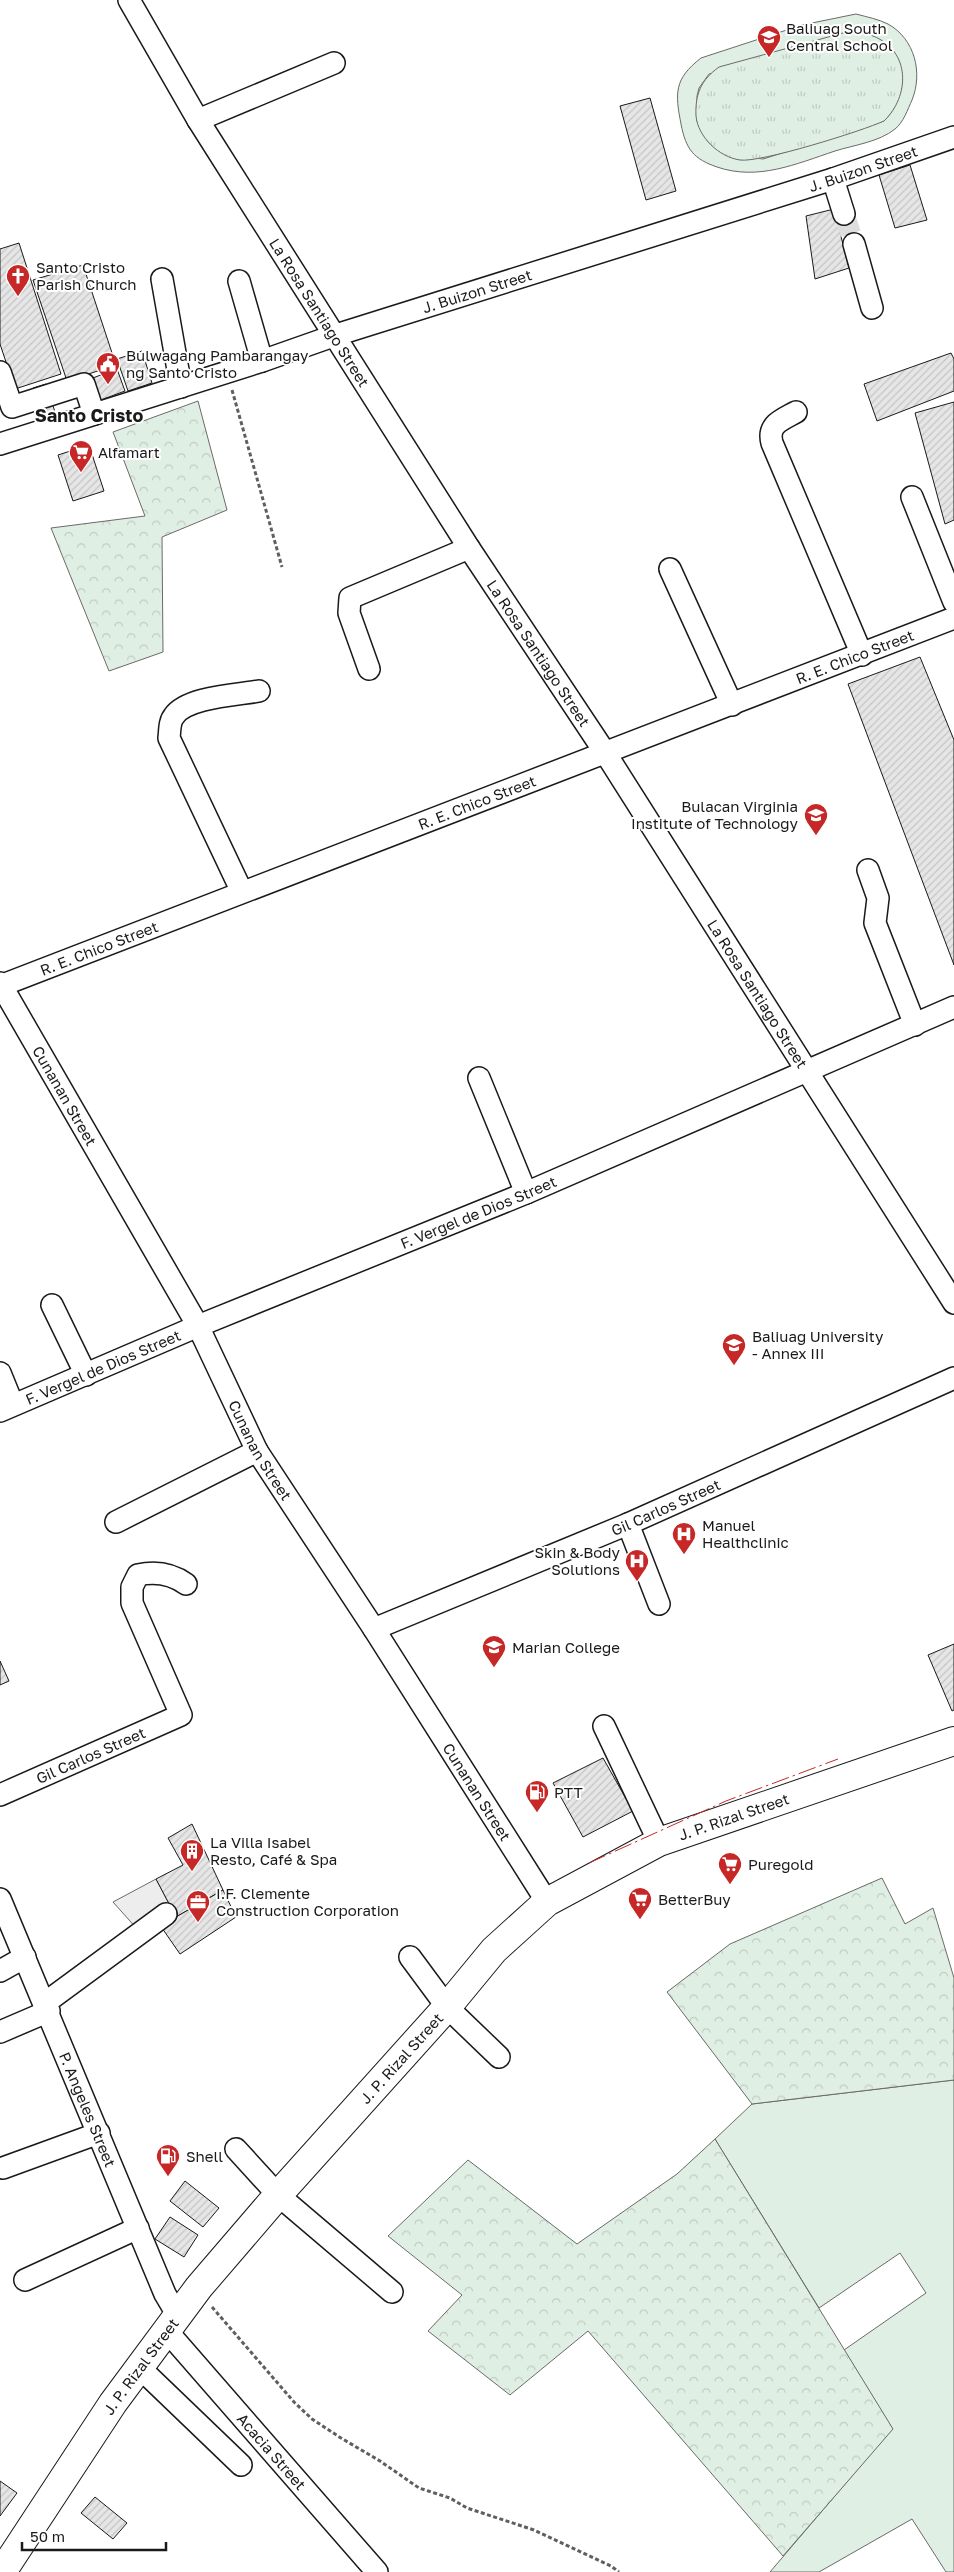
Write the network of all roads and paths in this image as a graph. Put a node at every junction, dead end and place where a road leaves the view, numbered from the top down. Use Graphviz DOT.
graph roads {
  1 [pos="129,0"];
  2 [pos="334,63"];
  3 [pos="198,120"];
  4 [pos="954,137"];
  5 [pos="833,178"];
  6 [pos="844,214"];
  7 [pos="854,244"];
  8 [pos="162,279"];
  9 [pos="239,281"];
  10 [pos="872,308"];
  11 [pos="336,335"];
  12 [pos="262,361"];
  13 [pos="0,372"];
  14 [pos="227,372"];
  15 [pos="182,387"];
  16 [pos="796,412"];
  17 [pos="94,414"];
  18 [pos="0,444"];
  19 [pos="912,497"];
  20 [pos="469,548"];
  21 [pos="282,567"];
  22 [pos="670,569"];
  23 [pos="954,602"];
  24 [pos="954,618"];
  25 [pos="862,655"];
  26 [pos="369,669"];
  27 [pos="260,691"];
  28 [pos="732,705"];
  29 [pos="606,754"];
  30 [pos="868,870"];
  31 [pos="242,892"];
  32 [pos="1,985"];
  33 [pos="954,1007"];
  34 [pos="916,1025"];
  35 [pos="808,1072"];
  36 [pos="479,1078"];
  37 [pos="526,1193"];
  38 [pos="954,1303"];
  39 [pos="52,1306"];
  40 [pos="198,1326"];
  41 [pos="0,1373"];
  42 [pos="86,1375"];
  43 [pos="954,1378"];
  44 [pos="6,1408"];
  45 [pos="257,1451"];
  46 [pos="116,1522"];
  47 [pos="628,1524"];
  48 [pos="186,1584"];
  49 [pos="660,1604"];
  50 [pos="374,1629"];
  51 [pos="604,1726"];
  52 [pos="954,1741"];
  53 [pos="0,1795"];
  54 [pos="659,1842"];
  55 [pos="0,1899"];
  56 [pos="547,1902"];
  57 [pos="166,1914"];
  58 [pos="25,1957"];
  59 [pos="410,1957"];
  60 [pos="0,1971"];
  61 [pos="47,2007"];
  62 [pos="447,2007"];
  63 [pos="0,2032"];
  64 [pos="499,2057"];
  65 [pos="99,2133"];
  66 [pos="236,2149"];
  67 [pos="3,2168"];
  68 [pos="278,2195"];
  69 [pos="138,2228"];
  70 [pos="25,2280"];
  71 [pos="392,2292"];
  72 [pos="214,2310"];
  73 [pos="172,2323"];
  74 [pos="139,2367"];
  75 [pos="241,2465"];
  76 [pos="2,2572"];
  77 [pos="377,2572"];
  78 [pos="618,2572"];
  1 -- 3 [label="street, La Rosa Santiago Street"];
  2 -- 3 [label="street"];
  3 -- 11 [label="street, La Rosa Santiago Street"];
  4 -- 5 [label="street, J. Buizon Street"];
  5 -- 6 [label="street"];
  5 -- 11 [label="street, J. Buizon Street"];
  7 -- 10 [label="street"];
  8 -- 15 [label="street"];
  9 -- 12 [label="street"];
  11 -- 12 [label="street, J. Buizon Street"];
  11 -- 20 [label="street, La Rosa Santiago Street"];
  12 -- 14 [label="street, J. Buizon Street"];
  13 -- 17 [label="street"];
  14 -- 15 [label="street, J. Buizon Street"];
  14 -- 21 [label="path"];
  15 -- 17 [label="street, J. Buizon Street"];
  16 -- 25 [label="street"];
  17 -- 18 [label="street, J. Buizon Street"];
  19 -- 23 [label="street"];
  20 -- 26 [label="street"];
  20 -- 29 [label="street, La Rosa Santiago Street"];
  22 -- 28 [label="street"];
  24 -- 25 [label="street, R. E. Chico Street"];
  25 -- 28 [label="street, R. E. Chico Street"];
  27 -- 31 [label="street"];
  28 -- 29 [label="street, R. E. Chico Street"];
  29 -- 31 [label="street, R. E. Chico Street"];
  29 -- 35 [label="street, La Rosa Santiago Street"];
  30 -- 34 [label="street"];
  31 -- 32 [label="street, R. E. Chico Street"];
  32 -- 40 [label="street, Cunanan Street"];
  33 -- 34 [label="street, F. Vergel de Dios Street"];
  34 -- 35 [label="street, F. Vergel de Dios Street"];
  35 -- 37 [label="street, F. Vergel de Dios Street"];
  35 -- 38 [label="street, La Rosa Santiago Street"];
  36 -- 37 [label="street"];
  37 -- 40 [label="street, F. Vergel de Dios Street"];
  39 -- 42 [label="street"];
  40 -- 42 [label="street, F. Vergel de Dios Street"];
  40 -- 45 [label="street, Cunanan Street"];
  41 -- 44 [label="street"];
  42 -- 44 [label="street, F. Vergel de Dios Street"];
  43 -- 47 [label="street, Gil Carlos Street"];
  45 -- 46 [label="street"];
  45 -- 50 [label="street, Cunanan Street"];
  47 -- 49 [label="street"];
  47 -- 50 [label="street, Gil Carlos Street"];
  48 -- 53 [label="street, Gil Carlos Street"];
  50 -- 56 [label="street, Cunanan Street"];
  51 -- 54 [label="street"];
  52 -- 54 [label="main road, J. P. Rizal Street"];
  54 -- 56 [label="main road, J. P. Rizal Street"];
  55 -- 58 [label="street, P. Angeles Street"];
  56 -- 62 [label="main road, J. P. Rizal Street"];
  57 -- 61 [label="street"];
  58 -- 60 [label="street"];
  58 -- 61 [label="street, P. Angeles Street"];
  59 -- 62 [label="street"];
  61 -- 63 [label="street"];
  61 -- 65 [label="street, P. Angeles Street"];
  62 -- 64 [label="street"];
  62 -- 68 [label="main road, J. P. Rizal Street"];
  65 -- 67 [label="street"];
  65 -- 69 [label="street, P. Angeles Street"];
  66 -- 68 [label="street"];
  68 -- 71 [label="street"];
  68 -- 73 [label="main road, J. P. Rizal Street"];
  69 -- 70 [label="street"];
  69 -- 73 [label="street, P. Angeles Street"];
  72 -- 78 [label="path"];
  73 -- 74 [label="main road, J. P. Rizal Street"];
  73 -- 77 [label="street, Acacia Street"];
  74 -- 75 [label="street"];
  74 -- 76 [label="main road, J. P. Rizal Street"];
}
